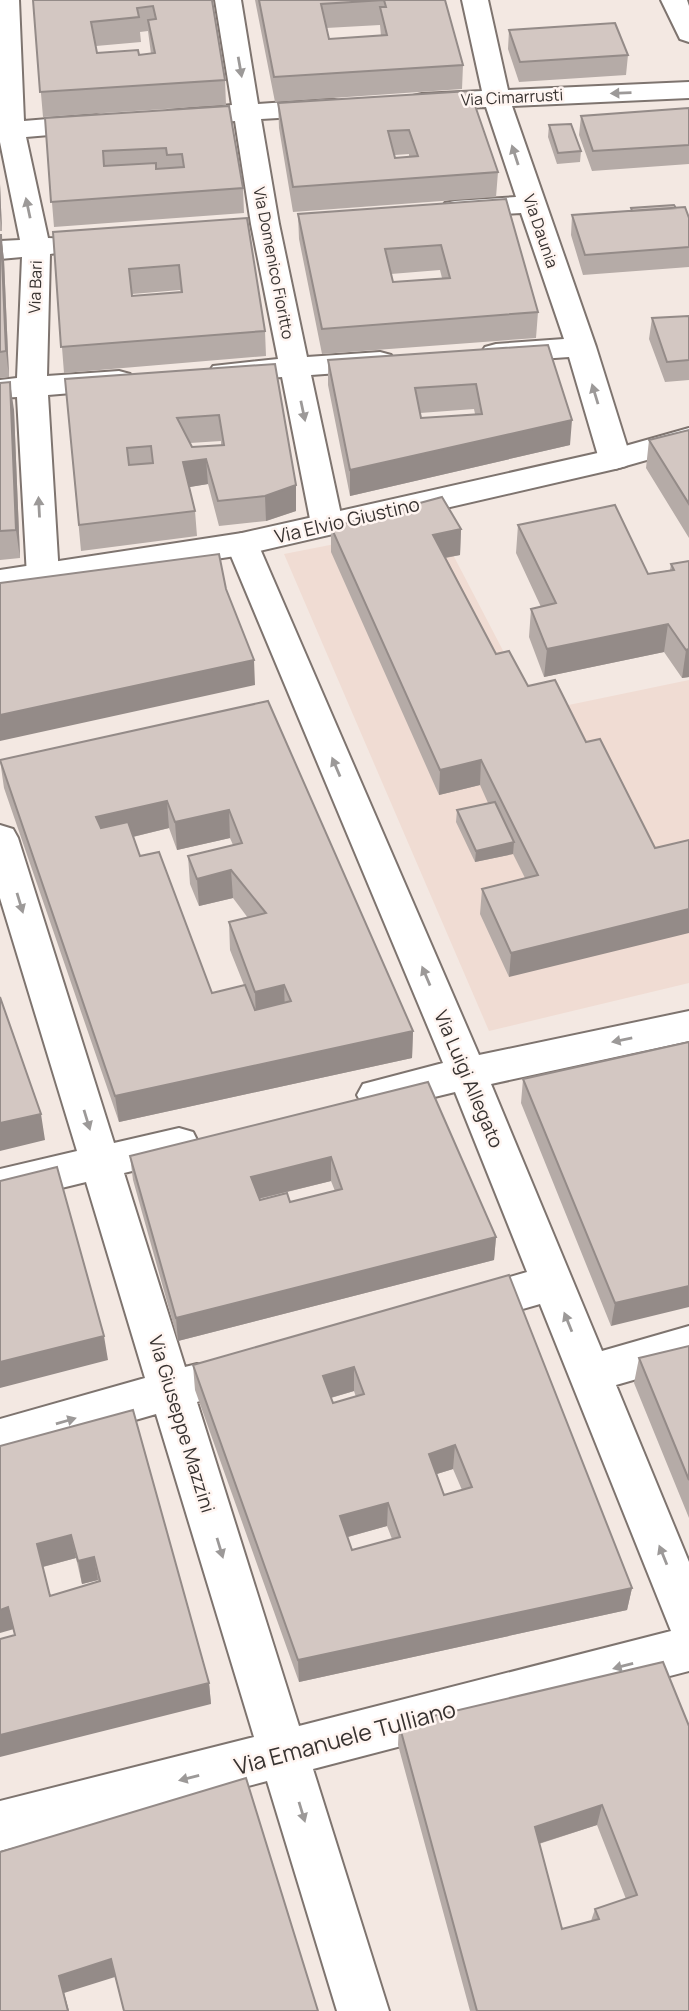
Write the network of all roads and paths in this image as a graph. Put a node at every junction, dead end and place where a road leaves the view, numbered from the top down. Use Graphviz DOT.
graph roads {
  1 [pos="6,0"];
  2 [pos="228,0"];
  3 [pos="475,0"];
  4 [pos="674,0"];
  5 [pos="689,34"];
  6 [pos="689,90"];
  7 [pos="496,97"];
  8 [pos="400,103"];
  9 [pos="359,106"];
  10 [pos="248,112"];
  11 [pos="151,119"];
  12 [pos="123,121"];
  13 [pos="6,130"];
  14 [pos="531,204"];
  15 [pos="425,212"];
  16 [pos="90,242"];
  17 [pos="36,248"];
  18 [pos="0,250"];
  19 [pos="582,347"];
  20 [pos="472,355"];
  21 [pos="403,359"];
  22 [pos="294,367"];
  23 [pos="198,374"];
  24 [pos="142,378"];
  25 [pos="32,386"];
  26 [pos="0,389"];
  27 [pos="689,438"];
  28 [pos="615,459"];
  29 [pos="327,524"];
  30 [pos="242,544"];
  31 [pos="43,576"];
  32 [pos="0,581"];
  33 [pos="0,838"];
  34 [pos="689,1026"];
  35 [pos="467,1073"];
  36 [pos="336,1105"];
  37 [pos="218,1134"];
  38 [pos="100,1163"];
  39 [pos="0,1186"];
  40 [pos="552,1283"];
  41 [pos="434,1316"];
  42 [pos="689,1345"];
  43 [pos="237,1372"];
  44 [pos="590,1373"];
  45 [pos="171,1391"];
  46 [pos="0,1439"];
  47 [pos="689,1618"];
  48 [pos="689,1648"];
  49 [pos="284,1754"];
  50 [pos="0,1826"];
  51 [pos="363,2011"];
  1 -- 13 [label="street, Via Bari"];
  2 -- 10 [label="street, Via Domenico Fioritto, one-way"];
  3 -- 7 [label="street, Via Daunia"];
  4 -- 5 [label="street"];
  6 -- 7 [label="street, Via Cimarrusti, one-way"];
  7 -- 8 [label="street, Via Cimarrusti"];
  14 -- 7 [label="street, Via Daunia, one-way"];
  9 -- 10 [label="street"];
  10 -- 11 [label="street"];
  10 -- 22 [label="street, Via Domenico Fioritto"];
  12 -- 13 [label="street"];
  17 -- 13 [label="street, Via Bari, one-way"];
  14 -- 15 [label="street"];
  14 -- 19 [label="street, Via Daunia"];
  16 -- 17 [label="street"];
  17 -- 18 [label="street"];
  17 -- 25 [label="street, Via Bari"];
  19 -- 20 [label="street"];
  28 -- 19 [label="street, Via Daunia, one-way"];
  21 -- 22 [label="street"];
  22 -- 23 [label="street"];
  22 -- 29 [label="street, Via Domenico Fioritto, one-way"];
  24 -- 25 [label="street"];
  25 -- 26 [label="street"];
  31 -- 25 [label="street, Via Bari, one-way"];
  27 -- 28 [label="street, Via Elvio Giustino"];
  28 -- 29 [label="street, Via Elvio Giustino"];
  29 -- 30 [label="street, Via Elvio Giustino"];
  30 -- 31 [label="street, Via Elvio Giustino"];
  35 -- 30 [label="street, Via Luigi Allegato, one-way"];
  31 -- 32 [label="street, Via Elvio Giustino"];
  33 -- 38 [label="street, Via Giuseppe Mazzini, one-way"];
  34 -- 35 [label="street, one-way"];
  35 -- 36 [label="street"];
  35 -- 40 [label="street, Via Luigi Allegato"];
  37 -- 38 [label="street"];
  38 -- 39 [label="street"];
  38 -- 45 [label="street, Via Giuseppe Mazzini"];
  40 -- 41 [label="street"];
  44 -- 40 [label="street, Via Luigi Allegato, one-way"];
  42 -- 44 [label="street"];
  43 -- 45 [label="street"];
  47 -- 44 [label="street, Via Luigi Allegato, one-way"];
  46 -- 45 [label="street, one-way"];
  45 -- 49 [label="street, Via Giuseppe Mazzini, one-way"];
  48 -- 49 [label="street, Via Emanuele Tulliano, one-way"];
  49 -- 50 [label="street, Via Emanuele Tulliano, one-way"];
  49 -- 51 [label="street, Via Giuseppe Mazzini, one-way"];
}
